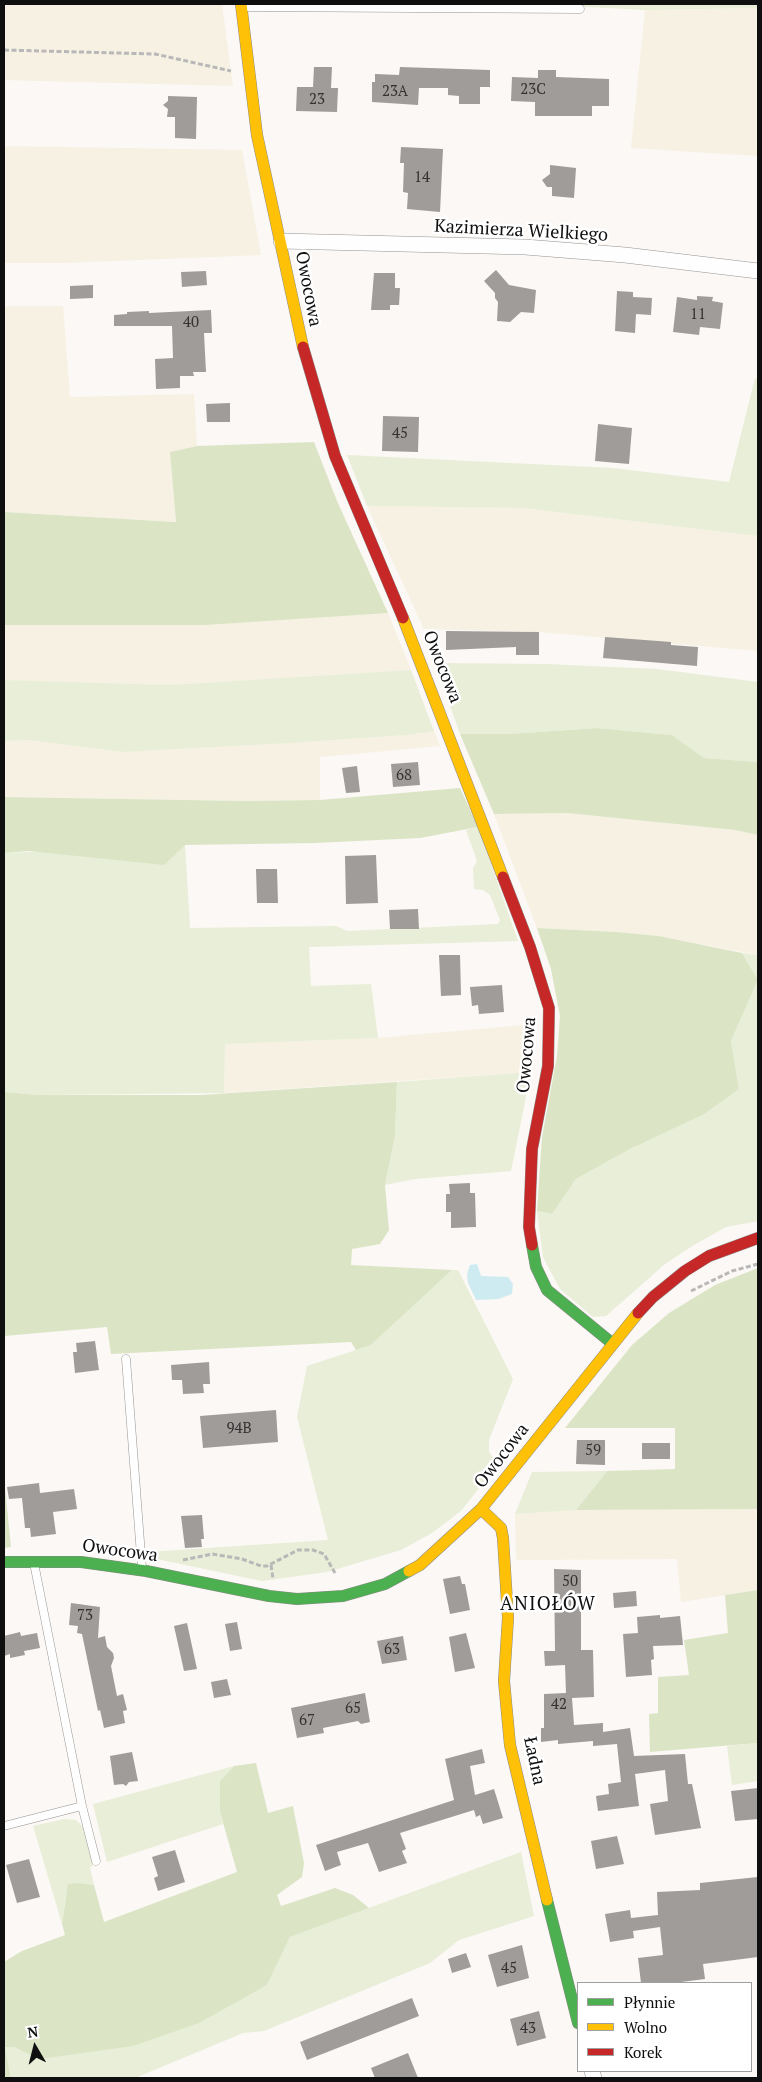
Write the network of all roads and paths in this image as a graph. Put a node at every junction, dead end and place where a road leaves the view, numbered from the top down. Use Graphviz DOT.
graph roads {
  1 [pos="242,6"];
  2 [pos="580,9"];
  3 [pos="4,50"];
  4 [pos="248,75"];
  5 [pos="281,241"];
  6 [pos="758,271"];
  7 [pos="758,1238"];
  8 [pos="613,1344"];
  9 [pos="126,1359"];
  10 [pos="481,1509"];
  11 [pos="34,1561"];
  12 [pos="4,1562"];
  13 [pos="177,1563"];
  14 [pos="271,1565"];
  15 [pos="142,1570"];
  16 [pos="272,1574"];
  17 [pos="335,1574"];
  18 [pos="82,1806"];
  19 [pos="4,1826"];
  20 [pos="96,1861"];
  21 [pos="577,2019"];
  1 -- 2 [label="lane"];
  1 -- 4 [label="street, Owocowa"];
  3 -- 4 [label="path"];
  4 -- 5 [label="street, Owocowa"];
  5 -- 6 [label="street, Kazimierza Wielkiego"];
  5 -- 8 [label="street, Owocowa"];
  7 -- 8 [label="street"];
  8 -- 10 [label="street, Owocowa"];
  9 -- 15 [label="lane"];
  10 -- 15 [label="street, Owocowa"];
  10 -- 21 [label="street, Ładna"];
  11 -- 12 [label="street, Owocowa"];
  11 -- 15 [label="street, Owocowa"];
  11 -- 18 [label="lane"];
  13 -- 14 [label="path"];
  14 -- 16 [label="path"];
  14 -- 17 [label="path"];
  18 -- 19 [label="lane"];
  18 -- 20 [label="lane"];
}
